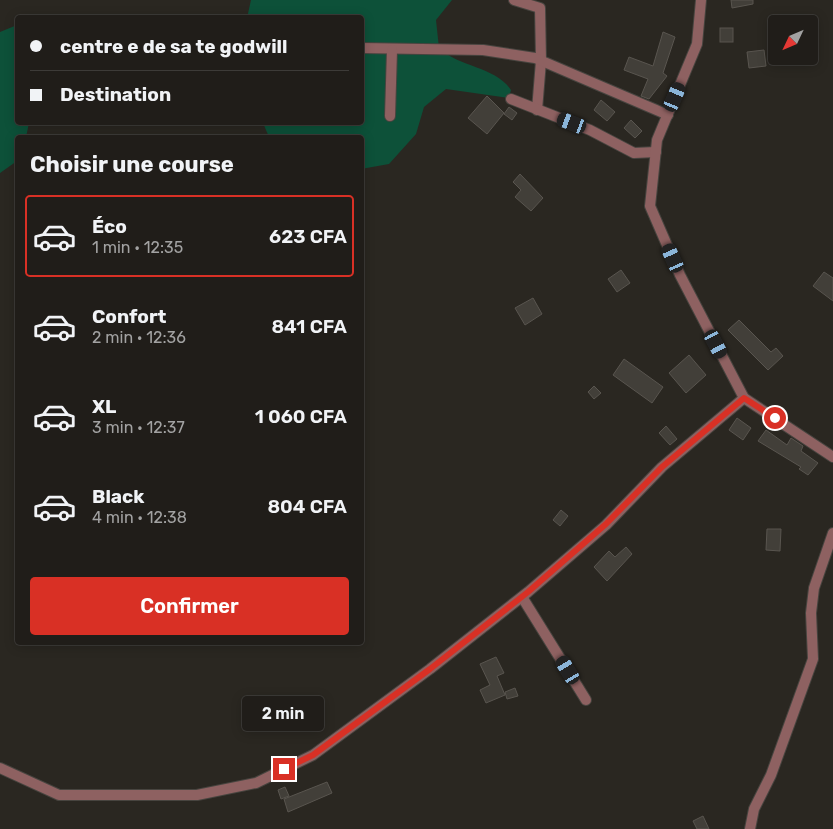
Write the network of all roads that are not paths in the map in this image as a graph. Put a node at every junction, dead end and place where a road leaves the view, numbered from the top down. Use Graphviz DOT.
graph roads {
  1 [pos="514,0"];
  2 [pos="701,0"];
  3 [pos="364,48"];
  4 [pos="392,50"];
  5 [pos="541,61"];
  6 [pos="511,100"];
  7 [pos="537,110"];
  8 [pos="668,115"];
  9 [pos="390,116"];
  10 [pos="656,152"];
  11 [pos="744,398"];
  12 [pos="833,457"];
  13 [pos="833,533"];
  14 [pos="522,596"];
  15 [pos="586,700"];
  16 [pos="0,768"];
  17 [pos="750,829"];
  1 -- 5 [label="street"];
  2 -- 8 [label="street"];
  3 -- 4 [label="street"];
  4 -- 5 [label="street"];
  4 -- 9 [label="street"];
  5 -- 7 [label="street"];
  5 -- 8 [label="street"];
  6 -- 7 [label="street"];
  7 -- 10 [label="street"];
  8 -- 10 [label="street"];
  10 -- 11 [label="street"];
  11 -- 12 [label="street"];
  11 -- 14 [label="street"];
  13 -- 17 [label="street"];
  14 -- 15 [label="street"];
  14 -- 16 [label="street"];
}
